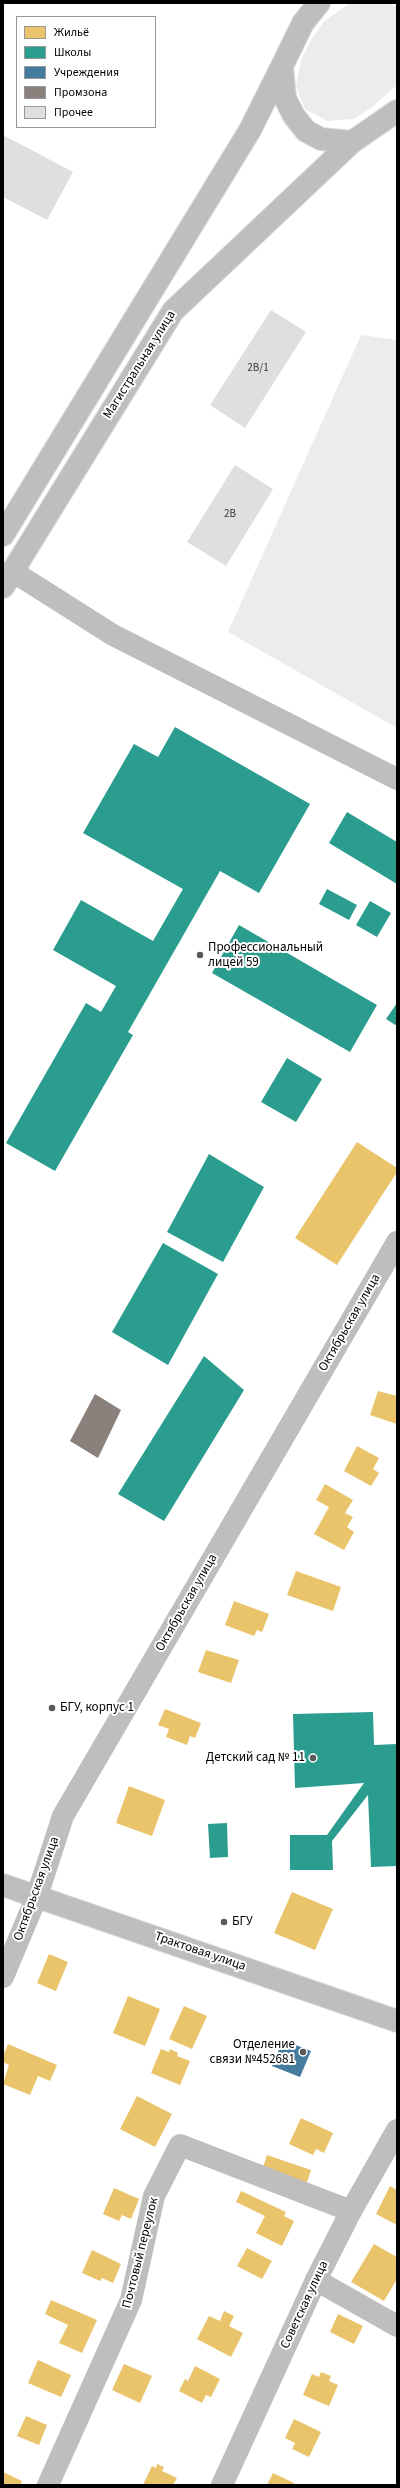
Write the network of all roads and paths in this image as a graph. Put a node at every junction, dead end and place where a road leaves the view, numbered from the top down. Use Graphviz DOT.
graph roads {
  1 [pos="319,3"];
  2 [pos="282,66"];
  3 [pos="397,111"];
  4 [pos="352,142"];
  5 [pos="3,535"];
  6 [pos="6,574"];
  7 [pos="397,779"];
  8 [pos="397,1242"];
  9 [pos="3,1885"];
  10 [pos="37,1896"];
  11 [pos="3,1977"];
  12 [pos="397,2021"];
  13 [pos="397,2130"];
  14 [pos="351,2211"];
  15 [pos="316,2280"];
  16 [pos="397,2326"];
  17 [pos="48,2485"];
  18 [pos="222,2485"];
  1 -- 2 [label="street"];
  2 -- 4 [label="street"];
  2 -- 5 [label="street"];
  3 -- 4 [label="street, Магистральная улица"];
  4 -- 6 [label="street, Магистральная улица"];
  6 -- 7 [label="street"];
  8 -- 10 [label="street, Октябрьская улица"];
  9 -- 10 [label="street, Трактовая улица"];
  10 -- 11 [label="street, Октябрьская улица"];
  10 -- 12 [label="street, Трактовая улица"];
  13 -- 14 [label="street, Советская улица"];
  14 -- 15 [label="street, Советская улица"];
  14 -- 17 [label="street, Почтовый переулок"];
  15 -- 16 [label="street"];
  15 -- 18 [label="street, Советская улица"];
}
